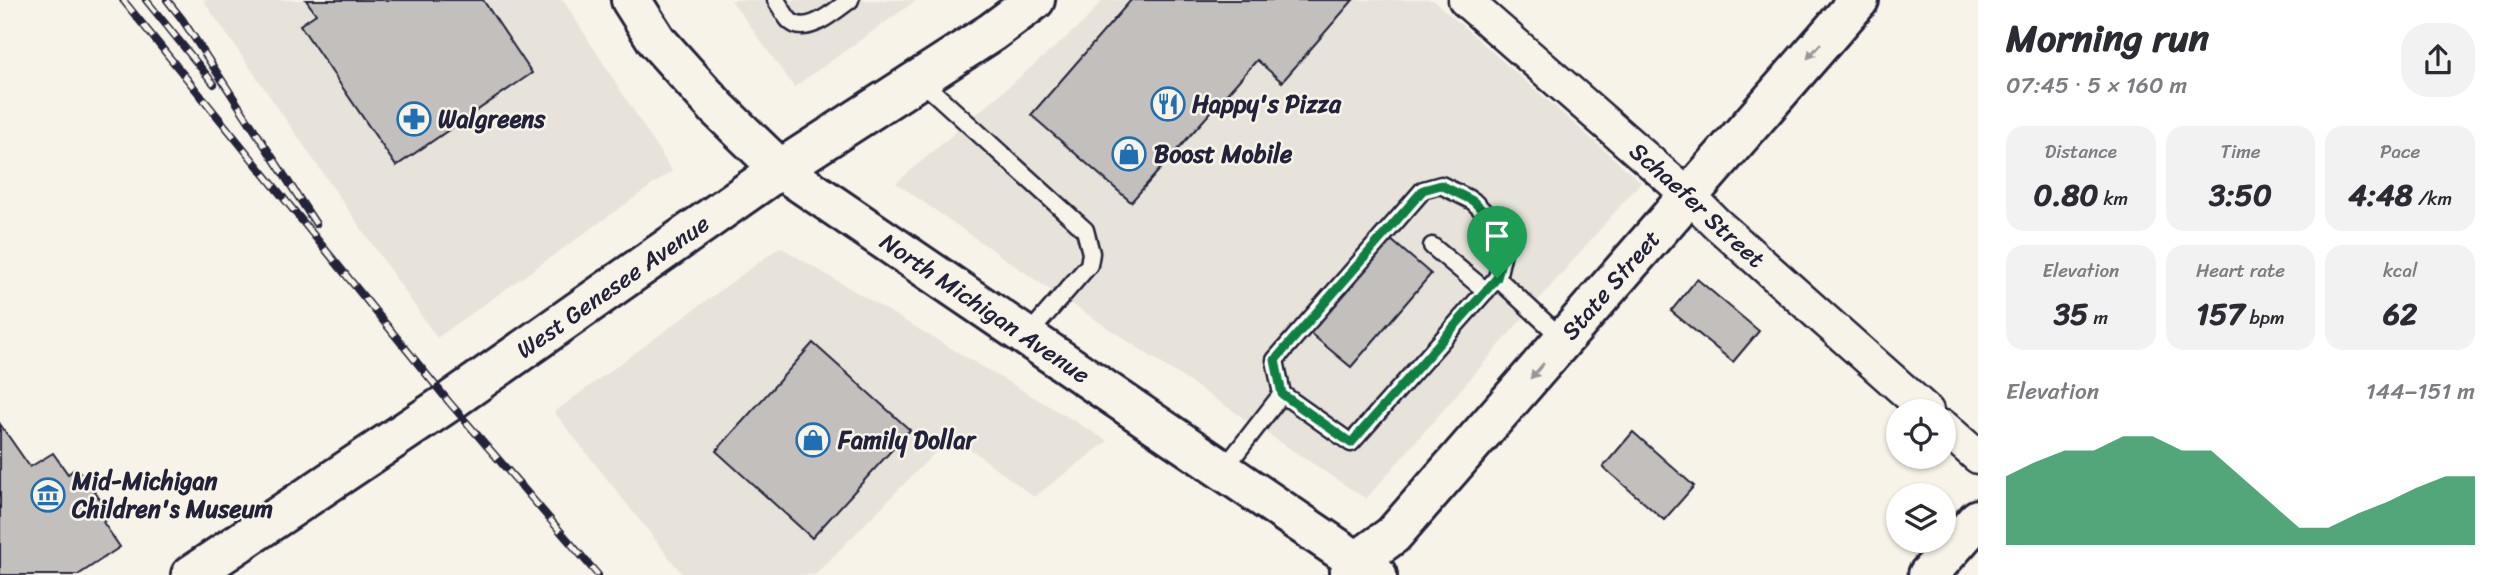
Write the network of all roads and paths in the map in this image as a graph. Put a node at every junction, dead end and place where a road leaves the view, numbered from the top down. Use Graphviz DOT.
graph roads {
  1 [pos="631,0"];
  2 [pos="776,0"];
  3 [pos="850,0"];
  4 [pos="1035,0"];
  5 [pos="1465,0"];
  6 [pos="1859,0"];
  7 [pos="919,79"];
  8 [pos="780,169"];
  9 [pos="1688,195"];
  10 [pos="1432,246"];
  11 [pos="1497,278"];
  12 [pos="1486,290"];
  13 [pos="1026,337"];
  14 [pos="1564,340"];
  15 [pos="1282,394"];
  16 [pos="1914,399"];
  17 [pos="1956,438"];
  18 [pos="1978,457"];
  19 [pos="1223,470"];
  20 [pos="1978,519"];
  21 [pos="1357,572"];
  22 [pos="191,575"];
  23 [pos="1928,575"];
  1 -- 8 [label="main road, North Michigan Avenue"];
  2 -- 3 [label="lane"];
  4 -- 7 [label="main road, West Genesee Avenue"];
  5 -- 9 [label="street, Schaefer Street"];
  6 -- 9 [label="main road, State Street, one-way"];
  7 -- 8 [label="main road, West Genesee Avenue"];
  7 -- 13 [label="lane"];
  8 -- 13 [label="main road, North Michigan Avenue"];
  8 -- 22 [label="main road, West Genesee Avenue"];
  9 -- 14 [label="main road, State Street"];
  9 -- 16 [label="street, Schaefer Street"];
  10 -- 12 [label="lane"];
  11 -- 12 [label="lane"];
  11 -- 14 [label="lane"];
  11 -- 15 [label="lane"];
  12 -- 15 [label="lane"];
  13 -- 19 [label="main road, North Michigan Avenue"];
  14 -- 21 [label="main road, State Street, one-way"];
  15 -- 19 [label="lane"];
  17 -- 18 [label="street"];
  19 -- 21 [label="main road, North Michigan Avenue"];
  20 -- 23 [label="main road"];
}
